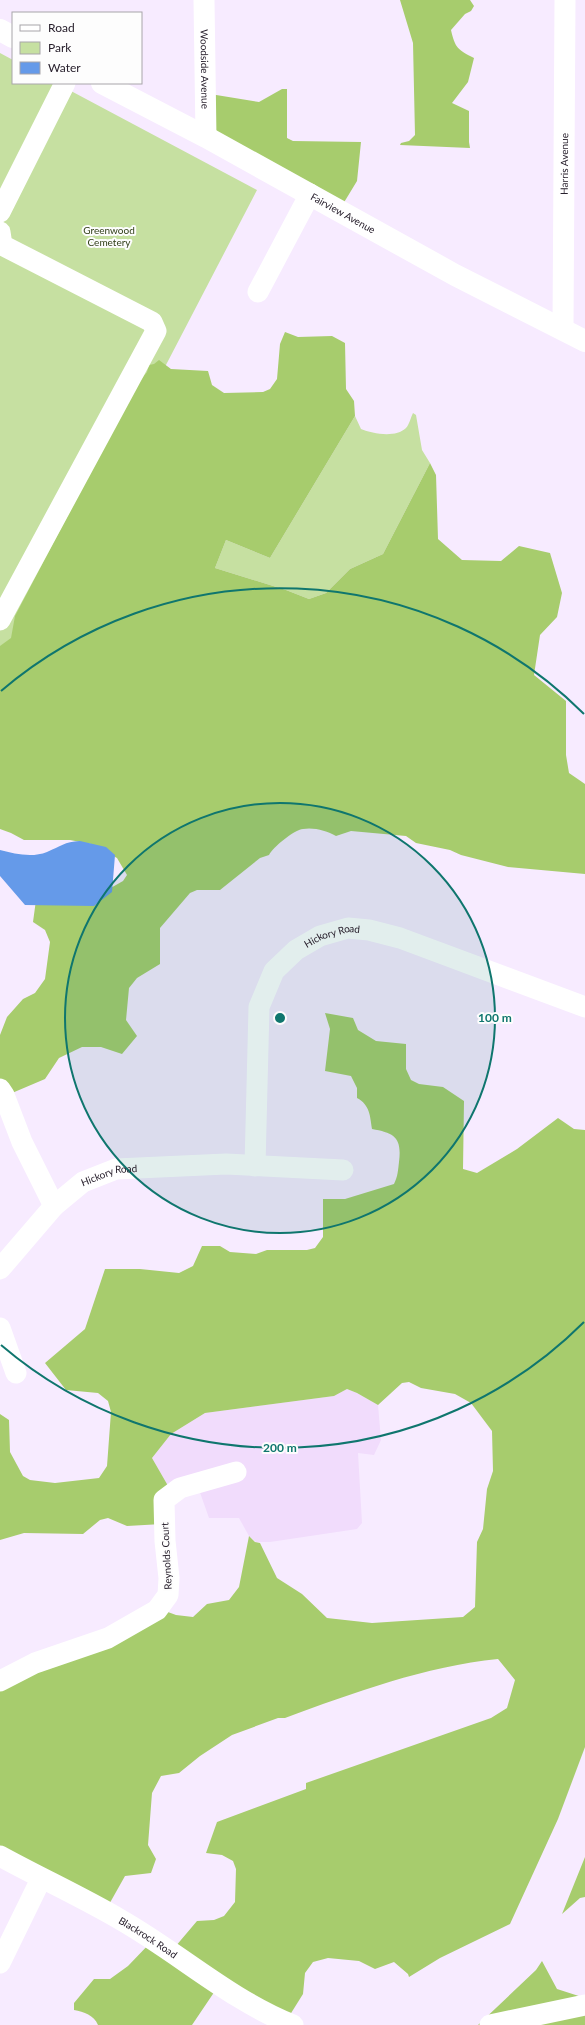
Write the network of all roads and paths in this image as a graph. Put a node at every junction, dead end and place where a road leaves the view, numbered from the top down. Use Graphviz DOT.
graph roads {
  1 [pos="204,0"];
  2 [pos="565,0"];
  3 [pos="0,30"];
  4 [pos="12,36"];
  5 [pos="64,84"];
  6 [pos="104,84"];
  7 [pos="206,137"];
  8 [pos="310,194"];
  9 [pos="0,212"];
  10 [pos="1,243"];
  11 [pos="258,292"];
  12 [pos="563,328"];
  13 [pos="585,341"];
  14 [pos="0,620"];
  15 [pos="585,1007"];
  16 [pos="0,1089"];
  17 [pos="255,1166"];
  18 [pos="343,1170"];
  19 [pos="54,1206"];
  20 [pos="0,1269"];
  21 [pos="0,1328"];
  22 [pos="16,1373"];
  23 [pos="236,1472"];
  24 [pos="0,1681"];
  25 [pos="0,1856"];
  26 [pos="41,1879"];
  27 [pos="0,1963"];
  28 [pos="585,2005"];
  29 [pos="293,2025"];
  30 [pos="490,2025"];
  1 -- 7 [label="street, Woodside Avenue"];
  2 -- 12 [label="street, Harris Avenue"];
  3 -- 4 [label="main road"];
  5 -- 9 [label="street"];
  6 -- 7 [label="main road, Fairview Avenue"];
  7 -- 8 [label="main road, Fairview Avenue"];
  8 -- 11 [label="street"];
  8 -- 12 [label="main road, Fairview Avenue"];
  10 -- 14 [label="street"];
  12 -- 13 [label="main road, Fairview Avenue"];
  15 -- 17 [label="street, Hickory Road"];
  16 -- 19 [label="street"];
  17 -- 18 [label="street, Hickory Road"];
  17 -- 19 [label="street, Hickory Road"];
  19 -- 20 [label="street, Hickory Road"];
  21 -- 22 [label="street"];
  23 -- 24 [label="street, Reynolds Court"];
  25 -- 26 [label="street, Blackrock Road"];
  26 -- 27 [label="street"];
  26 -- 29 [label="street, Blackrock Road"];
  28 -- 30 [label="street"];
}
